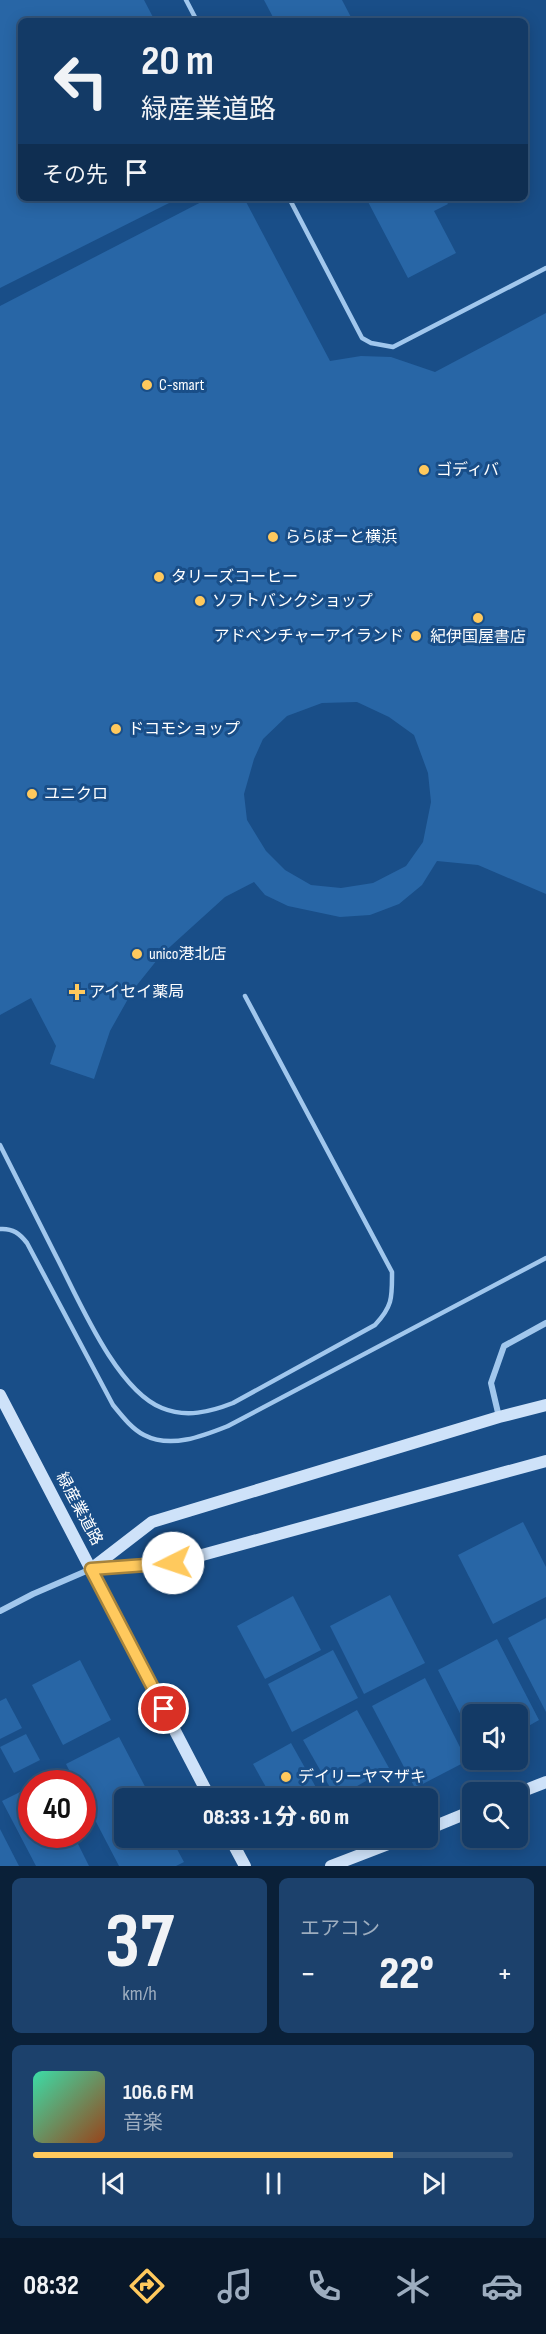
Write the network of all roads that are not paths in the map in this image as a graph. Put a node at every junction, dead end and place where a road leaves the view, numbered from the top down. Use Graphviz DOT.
graph roads {
  1 [pos="186,0"];
  2 [pos="195,18"];
  3 [pos="291,201"];
  4 [pos="546,268"];
  5 [pos="245,996"];
  6 [pos="0,1145"];
  7 [pos="0,1229"];
  8 [pos="546,1258"];
  9 [pos="546,1323"];
  10 [pos="0,1395"];
  11 [pos="546,1405"];
  12 [pos="500,1417"];
  13 [pos="546,1461"];
  14 [pos="91,1569"];
  15 [pos="0,1611"];
  16 [pos="546,1782"];
  17 [pos="205,1788"];
  18 [pos="528,1790"];
  19 [pos="462,1815"];
  20 [pos="438,1824"];
  21 [pos="235,1848"];
  22 [pos="378,1848"];
  23 [pos="245,1866"];
  24 [pos="331,1866"];
  1 -- 2 [label="lane"];
  3 -- 4 [label="lane"];
  5 -- 6 [label="lane"];
  7 -- 8 [label="lane"];
  9 -- 12 [label="street"];
  10 -- 14 [label="street, 緑産業道路"];
  11 -- 12 [label="street"];
  12 -- 14 [label="street"];
  13 -- 14 [label="street"];
  14 -- 15 [label="street"];
  14 -- 17 [label="street, 緑産業道路"];
  16 -- 18 [label="street"];
  19 -- 20 [label="street"];
  21 -- 23 [label="street"];
  22 -- 24 [label="street"];
}
